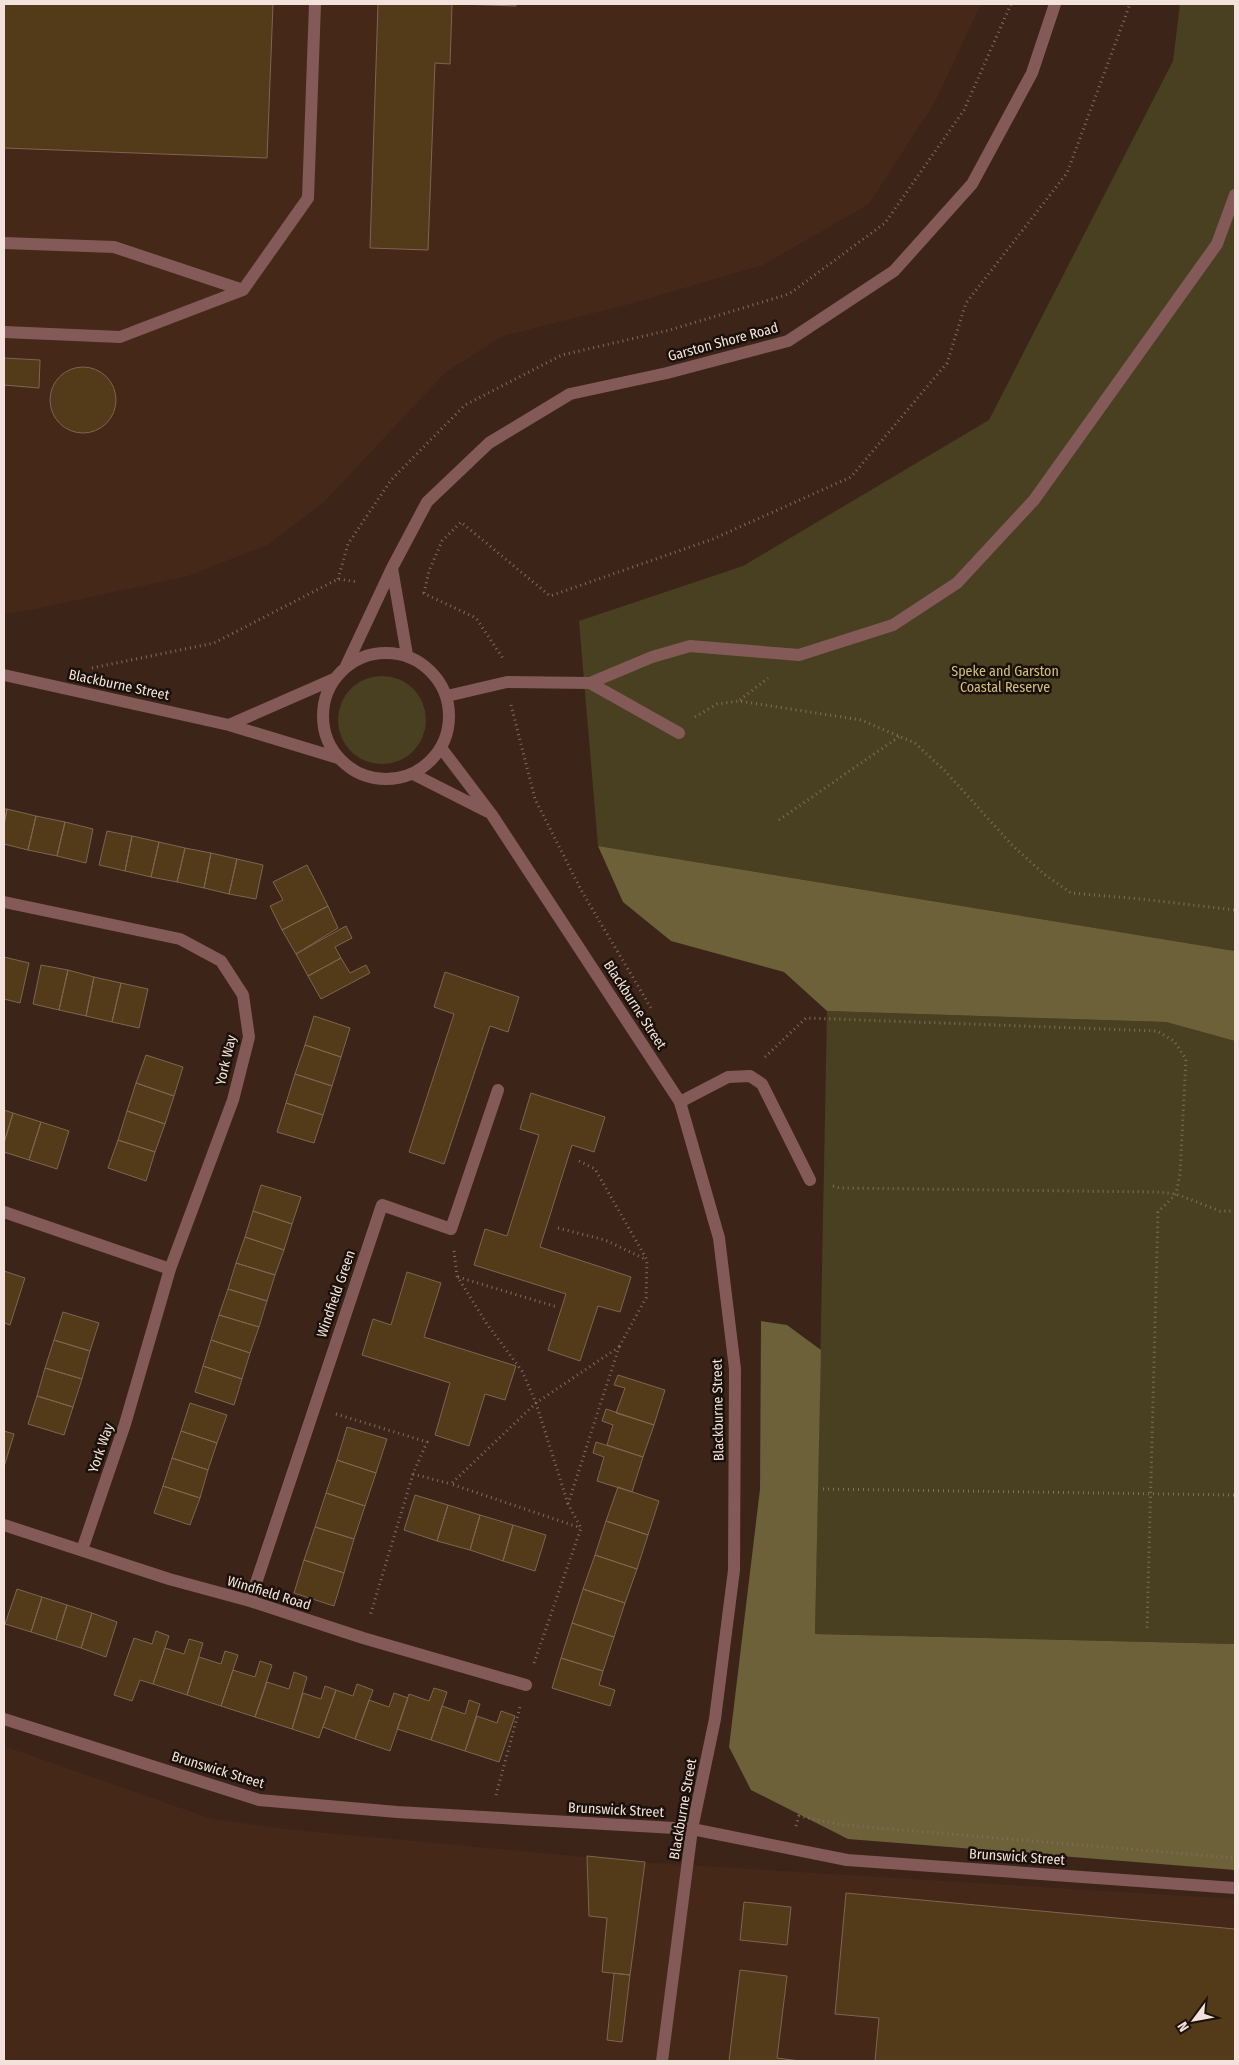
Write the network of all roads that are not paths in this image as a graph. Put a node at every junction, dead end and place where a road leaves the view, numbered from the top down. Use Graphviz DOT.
graph roads {
  1 [pos="315,4"];
  2 [pos="1056,4"];
  3 [pos="1235,195"];
  4 [pos="4,243"];
  5 [pos="244,290"];
  6 [pos="4,332"];
  7 [pos="390,587"];
  8 [pos="407,655"];
  9 [pos="346,666"];
  10 [pos="4,675"];
  11 [pos="334,679"];
  12 [pos="590,683"];
  13 [pos="447,696"];
  14 [pos="229,725"];
  15 [pos="679,733"];
  16 [pos="442,749"];
  17 [pos="338,758"];
  18 [pos="413,774"];
  19 [pos="492,814"];
  20 [pos="4,902"];
  21 [pos="498,1090"];
  22 [pos="680,1102"];
  23 [pos="810,1180"];
  24 [pos="4,1212"];
  25 [pos="170,1269"];
  26 [pos="4,1525"];
  27 [pos="82,1550"];
  28 [pos="250,1601"];
  29 [pos="526,1685"];
  30 [pos="4,1719"];
  31 [pos="692,1829"];
  32 [pos="1235,1888"];
  33 [pos="662,2061"];
  1 -- 5 [label="street"];
  2 -- 7 [label="street, Garston Shore Road"];
  3 -- 12 [label="street"];
  4 -- 5 [label="street"];
  5 -- 6 [label="street"];
  7 -- 8 [label="street"];
  7 -- 9 [label="street, Garston Shore Road"];
  8 -- 9 [label="street"];
  8 -- 13 [label="street"];
  9 -- 11 [label="street"];
  10 -- 14 [label="street, Blackburne Street"];
  11 -- 14 [label="street"];
  11 -- 17 [label="street"];
  12 -- 13 [label="street"];
  12 -- 15 [label="street"];
  13 -- 16 [label="street"];
  14 -- 17 [label="street, Blackburne Street"];
  16 -- 18 [label="street"];
  16 -- 19 [label="street, Blackburne Street"];
  17 -- 18 [label="street"];
  18 -- 19 [label="street, Blackburne Street"];
  19 -- 22 [label="street, Blackburne Street"];
  20 -- 25 [label="street, York Way"];
  21 -- 28 [label="street, Windfield Green"];
  22 -- 23 [label="street"];
  22 -- 31 [label="street, Blackburne Street"];
  24 -- 25 [label="street"];
  25 -- 27 [label="street, York Way"];
  26 -- 27 [label="street, Windfield Road"];
  27 -- 28 [label="street, Windfield Road"];
  28 -- 29 [label="street, Windfield Road"];
  30 -- 31 [label="street, Brunswick Street"];
  31 -- 32 [label="street, Brunswick Street"];
  31 -- 33 [label="street, Blackburne Street"];
}
